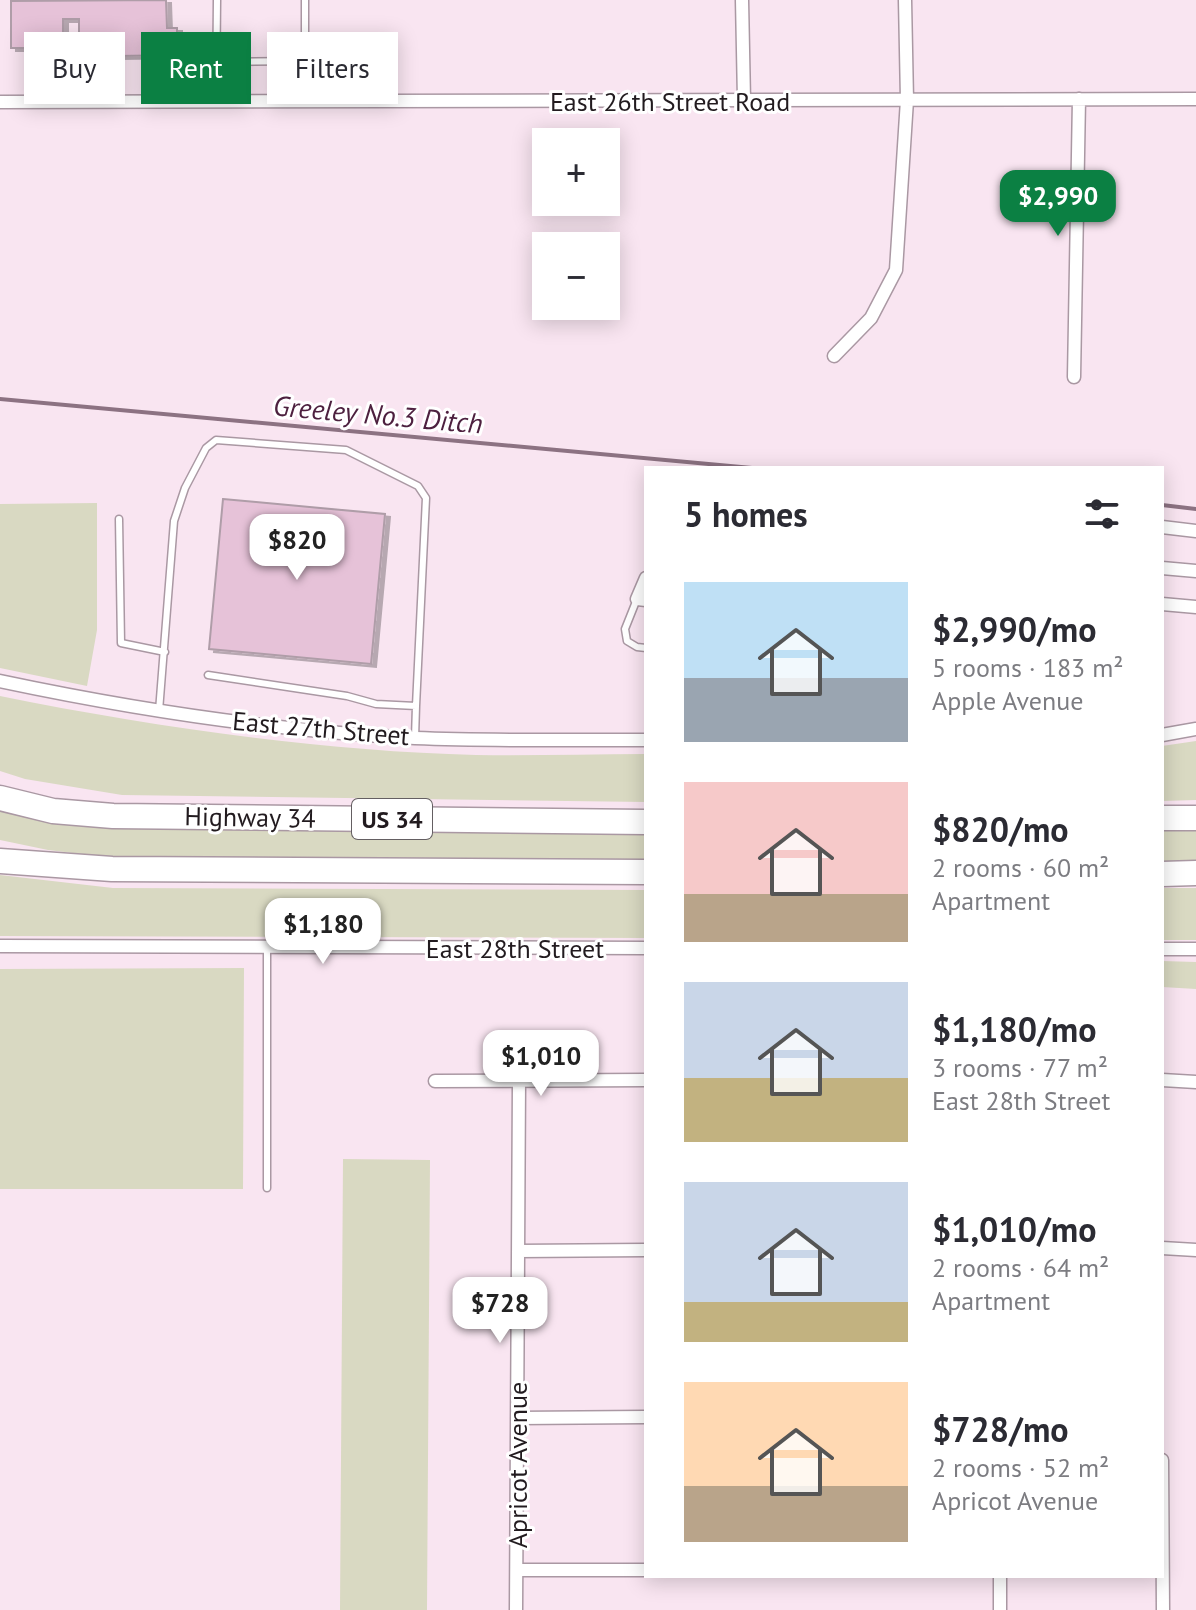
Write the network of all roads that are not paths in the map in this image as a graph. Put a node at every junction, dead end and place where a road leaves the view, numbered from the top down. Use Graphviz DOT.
graph roads {
  1 [pos="217,0"];
  2 [pos="305,0"];
  3 [pos="742,0"];
  4 [pos="905,0"];
  5 [pos="216,32"];
  6 [pos="305,32"];
  7 [pos="1079,99"];
  8 [pos="1196,99"];
  9 [pos="744,100"];
  10 [pos="907,100"];
  11 [pos="0,102"];
  12 [pos="141,102"];
  13 [pos="398,102"];
  14 [pos="834,356"];
  15 [pos="1074,377"];
  16 [pos="119,519"];
  17 [pos="1164,527"];
  18 [pos="1196,531"];
  19 [pos="1164,568"];
  20 [pos="1196,571"];
  21 [pos="642,600"];
  22 [pos="1164,604"];
  23 [pos="1196,607"];
  24 [pos="644,648"];
  25 [pos="165,652"];
  26 [pos="208,675"];
  27 [pos="0,681"];
  28 [pos="416,706"];
  29 [pos="159,711"];
  30 [pos="1196,729"];
  31 [pos="1164,735"];
  32 [pos="415,738"];
  33 [pos="644,740"];
  34 [pos="0,788"];
  35 [pos="0,798"];
  36 [pos="145,816"];
  37 [pos="1164,818"];
  38 [pos="1196,818"];
  39 [pos="644,822"];
  40 [pos="0,852"];
  41 [pos="0,861"];
  42 [pos="40,864"];
  43 [pos="644,872"];
  44 [pos="1196,873"];
  45 [pos="1164,874"];
  46 [pos="0,946"];
  47 [pos="267,948"];
  48 [pos="644,948"];
  49 [pos="1164,949"];
  50 [pos="1196,949"];
  51 [pos="644,1080"];
  52 [pos="1164,1080"];
  53 [pos="435,1081"];
  54 [pos="519,1081"];
  55 [pos="1196,1082"];
  56 [pos="267,1188"];
  57 [pos="1164,1248"];
  58 [pos="644,1250"];
  59 [pos="1196,1250"];
  60 [pos="518,1251"];
  61 [pos="644,1417"];
  62 [pos="517,1418"];
  63 [pos="517,1570"];
  64 [pos="644,1570"];
  65 [pos="1000,1578"];
  66 [pos="1163,1578"];
  67 [pos="516,1610"];
  68 [pos="1000,1610"];
  69 [pos="1163,1610"];
  1 -- 5 [label="lane"];
  2 -- 6 [label="lane"];
  3 -- 9 [label="street"];
  4 -- 10 [label="street"];
  7 -- 8 [label="street, East 26th Street Road"];
  7 -- 10 [label="street, East 26th Street Road"];
  7 -- 15 [label="street"];
  9 -- 10 [label="street, East 26th Street Road"];
  9 -- 13 [label="street, East 26th Street Road"];
  10 -- 14 [label="street"];
  11 -- 12 [label="street, East 26th Street Road"];
  16 -- 25 [label="lane"];
  17 -- 18 [label="street"];
  19 -- 20 [label="street"];
  21 -- 24 [label="lane"];
  22 -- 23 [label="street"];
  25 -- 28 [label="lane"];
  25 -- 29 [label="lane"];
  26 -- 28 [label="lane"];
  27 -- 29 [label="street, East 27th Street"];
  28 -- 32 [label="lane"];
  29 -- 32 [label="street, East 27th Street"];
  30 -- 31 [label="street"];
  32 -- 33 [label="street, East 27th Street"];
  34 -- 36 [label="highway"];
  35 -- 36 [label="highway, Highway 34 / US 34"];
  36 -- 39 [label="highway, Highway 34 / US 34"];
  37 -- 38 [label="highway"];
  40 -- 42 [label="highway"];
  41 -- 42 [label="highway, Highway 34 / US 34"];
  42 -- 43 [label="highway, Highway 34 / US 34"];
  44 -- 45 [label="highway"];
  46 -- 47 [label="street, East 28th Street"];
  47 -- 48 [label="street, East 28th Street"];
  47 -- 56 [label="lane"];
  49 -- 50 [label="street"];
  51 -- 54 [label="street"];
  52 -- 55 [label="street"];
  53 -- 54 [label="street"];
  54 -- 60 [label="street, Apricot Avenue"];
  57 -- 59 [label="street"];
  58 -- 60 [label="street"];
  60 -- 62 [label="street, Apricot Avenue"];
  61 -- 62 [label="street"];
  62 -- 63 [label="street, Apricot Avenue"];
  63 -- 64 [label="street"];
  63 -- 67 [label="street, Apricot Avenue"];
  65 -- 68 [label="street"];
  66 -- 69 [label="street"];
}
